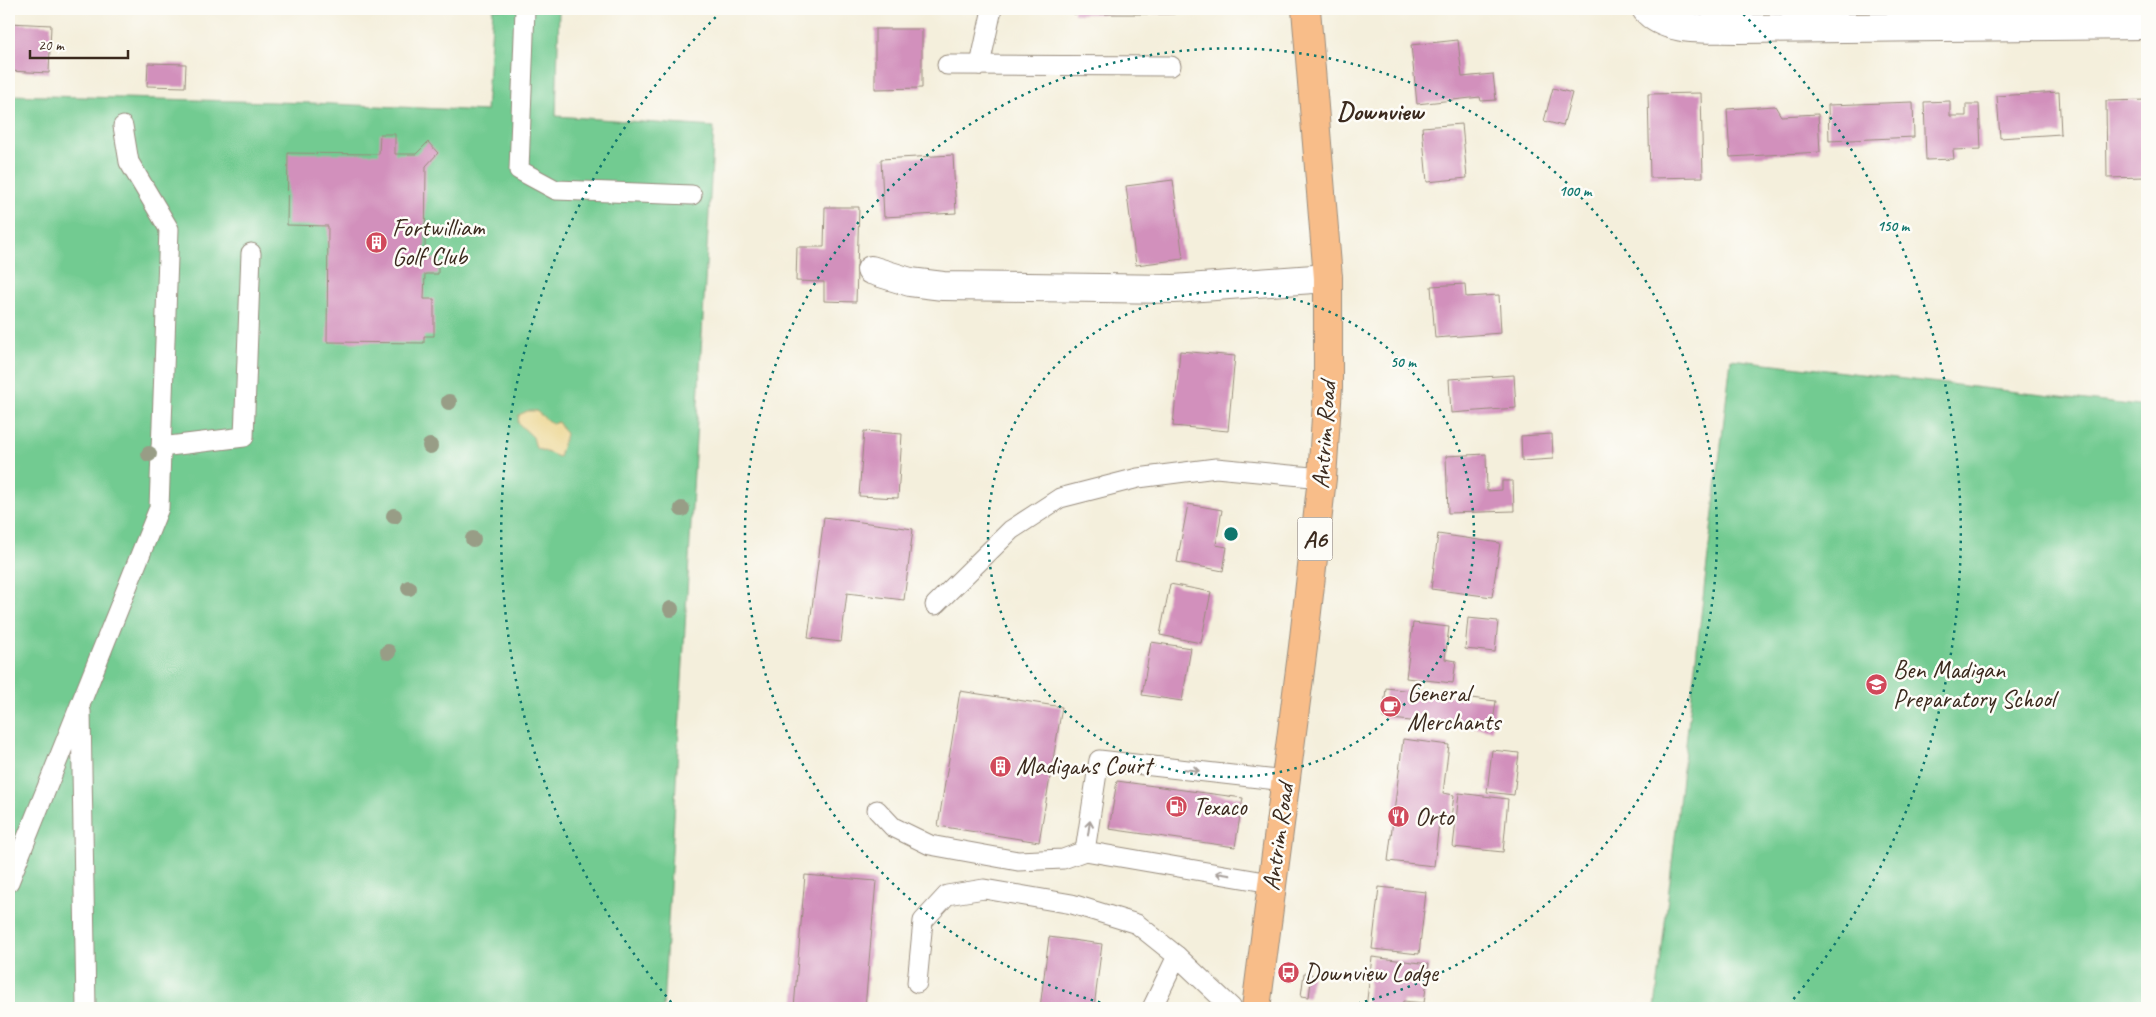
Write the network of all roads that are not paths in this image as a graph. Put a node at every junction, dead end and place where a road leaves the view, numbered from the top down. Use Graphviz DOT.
graph roads {
  1 [pos="525,9"];
  2 [pos="992,9"];
  3 [pos="1306,9"];
  4 [pos="1646,9"];
  5 [pos="2147,26"];
  6 [pos="947,65"];
  7 [pos="980,65"];
  8 [pos="1172,66"];
  9 [pos="122,126"];
  10 [pos="692,195"];
  11 [pos="252,253"];
  12 [pos="871,270"];
  13 [pos="1328,278"];
  14 [pos="161,447"];
  15 [pos="1322,478"];
  16 [pos="935,605"];
  17 [pos="81,702"];
  18 [pos="1286,781"];
  19 [pos="877,810"];
  20 [pos="1085,851"];
  21 [pos="9,882"];
  22 [pos="1271,883"];
  23 [pos="1177,956"];
  24 [pos="917,983"];
  25 [pos="86,1008"];
  26 [pos="1152,1008"];
  27 [pos="1232,1008"];
  28 [pos="1256,1008"];
  1 -- 10 [label="lane"];
  2 -- 7 [label="lane"];
  3 -- 13 [label="main road, Antrim Road / A6"];
  4 -- 5 [label="street"];
  6 -- 7 [label="lane"];
  7 -- 8 [label="lane"];
  9 -- 14 [label="lane"];
  11 -- 14 [label="lane"];
  12 -- 13 [label="street"];
  13 -- 15 [label="main road, Antrim Road / A6"];
  14 -- 17 [label="lane"];
  15 -- 16 [label="lane"];
  15 -- 18 [label="main road, Antrim Road / A6"];
  17 -- 21 [label="lane"];
  17 -- 25 [label="lane"];
  20 -- 18 [label="lane, one-way"];
  18 -- 22 [label="main road, Antrim Road / A6"];
  19 -- 20 [label="lane"];
  22 -- 20 [label="lane, one-way"];
  22 -- 28 [label="main road, Antrim Road / A6"];
  23 -- 24 [label="lane"];
  23 -- 26 [label="lane"];
  23 -- 27 [label="lane"];
}
